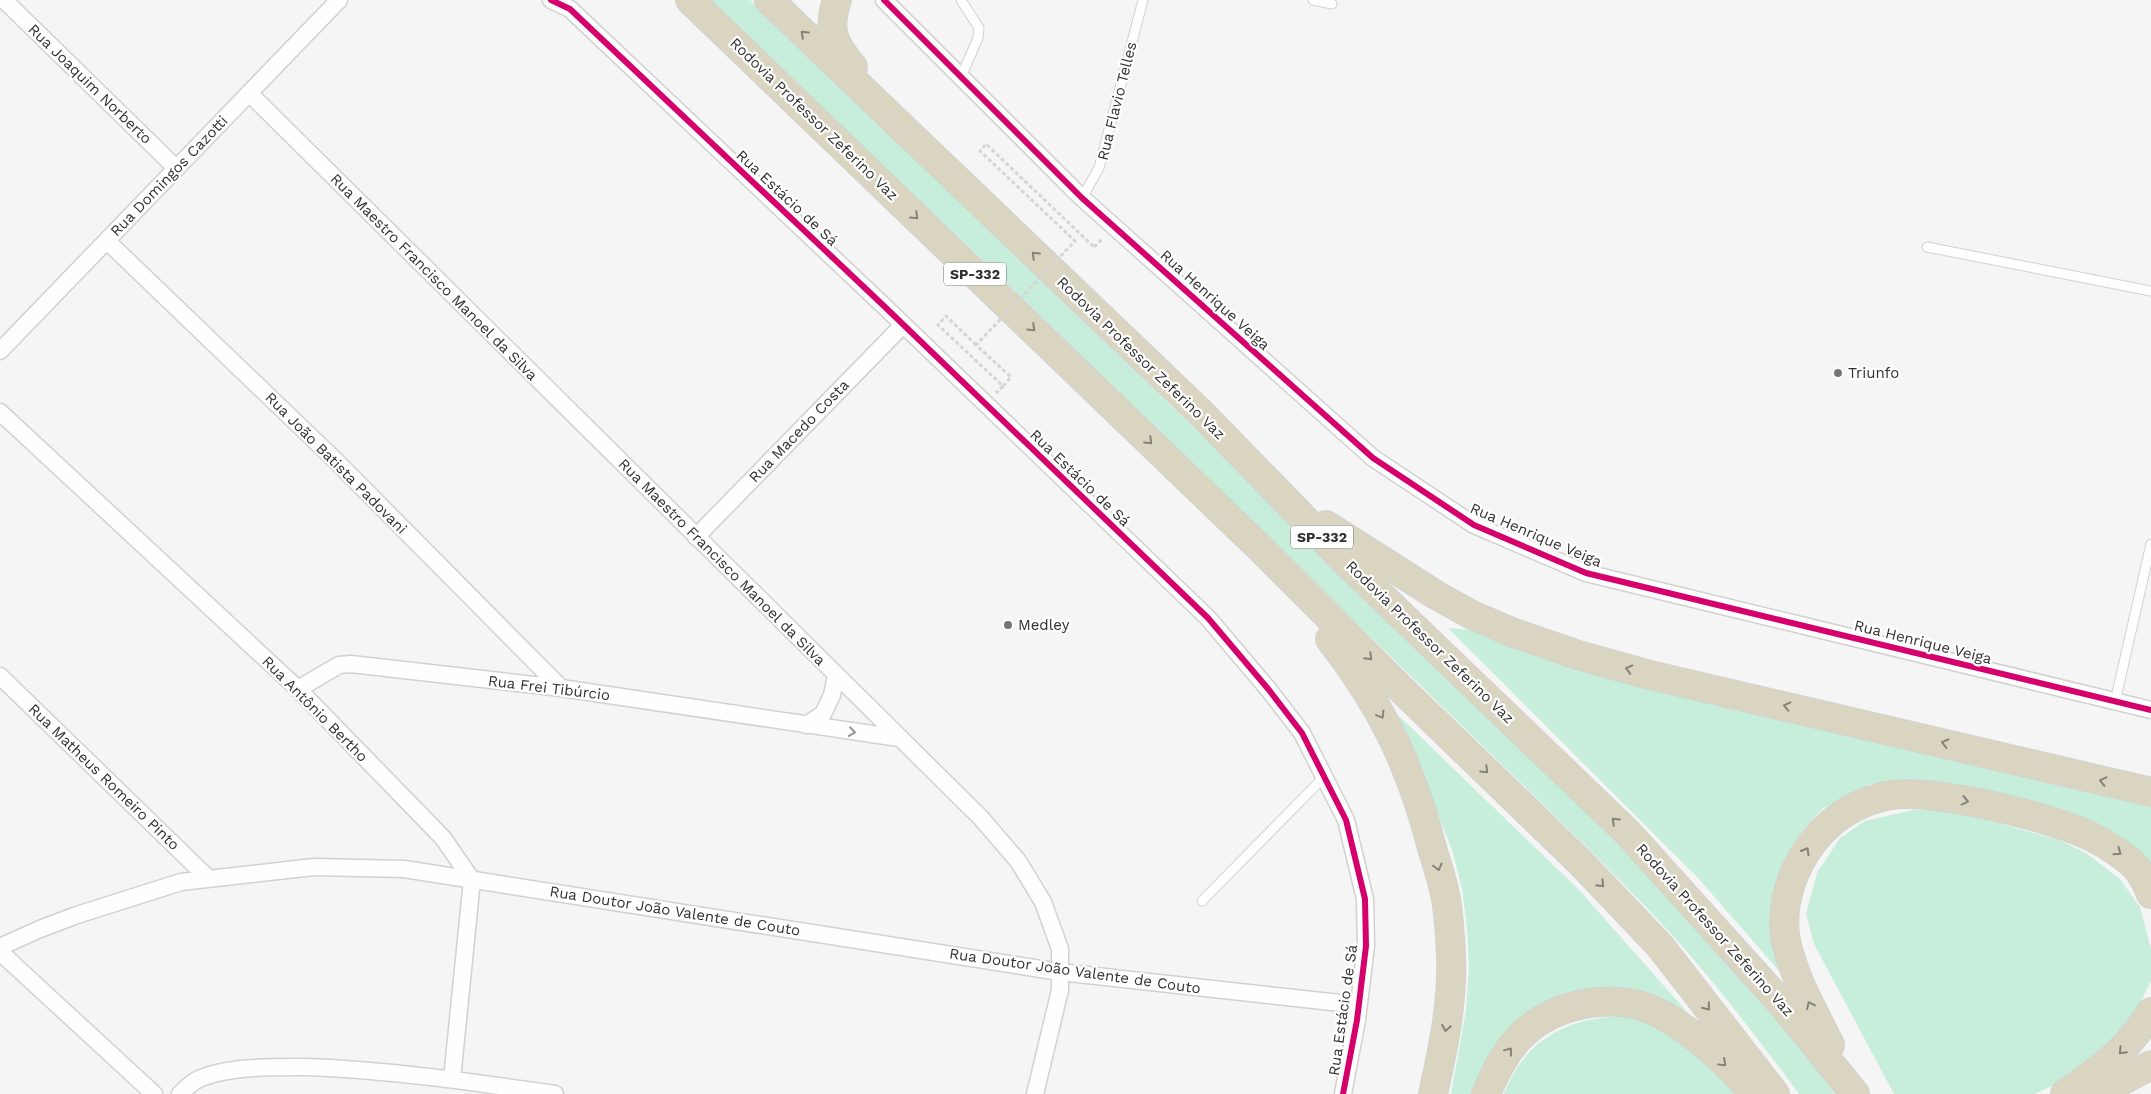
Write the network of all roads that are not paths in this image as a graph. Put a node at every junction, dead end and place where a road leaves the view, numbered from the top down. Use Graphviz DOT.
graph roads {
  1 [pos="4,0"];
  2 [pos="338,0"];
  3 [pos="550,0"];
  4 [pos="690,0"];
  5 [pos="769,0"];
  6 [pos="837,0"];
  7 [pos="884,0"];
  8 [pos="961,0"];
  9 [pos="1143,0"];
  10 [pos="1313,0"];
  11 [pos="1332,4"];
  12 [pos="961,77"];
  13 [pos="249,93"];
  14 [pos="922,147"];
  15 [pos="176,168"];
  16 [pos="1082,198"];
  17 [pos="107,240"];
  18 [pos="1927,246"];
  19 [pos="2151,291"];
  20 [pos="903,325"];
  21 [pos="0,351"];
  22 [pos="0,412"];
  23 [pos="1201,413"];
  24 [pos="696,537"];
  25 [pos="2151,544"];
  26 [pos="1260,548"];
  27 [pos="836,674"];
  28 [pos="0,676"];
  29 [pos="561,688"];
  30 [pos="298,689"];
  31 [pos="2115,702"];
  32 [pos="2151,710"];
  33 [pos="806,725"];
  34 [pos="899,738"];
  35 [pos="1325,776"];
  36 [pos="2151,792"];
  37 [pos="208,878"];
  38 [pos="472,880"];
  39 [pos="2151,894"];
  40 [pos="1202,901"];
  41 [pos="0,948"];
  42 [pos="0,952"];
  43 [pos="1060,972"];
  44 [pos="1358,1005"];
  45 [pos="2151,1012"];
  46 [pos="2151,1065"];
  47 [pos="452,1079"];
  48 [pos="154,1094"];
  49 [pos="180,1094"];
  50 [pos="555,1094"];
  51 [pos="1035,1094"];
  52 [pos="1343,1094"];
  53 [pos="1433,1094"];
  54 [pos="1486,1094"];
  55 [pos="1755,1094"];
  56 [pos="1775,1094"];
  57 [pos="1857,1094"];
  58 [pos="2065,1094"];
  59 [pos="2097,1094"];
  1 -- 15 [label="street, Rua Joaquim Norberto"];
  2 -- 13 [label="street, Rua Domingos Cazotti"];
  3 -- 20 [label="street, Rua Estácio de Sá"];
  4 -- 26 [label="highway, Rodovia Professor Zeferino Vaz / SP-332, one-way"];
  14 -- 5 [label="highway, Rodovia Professor Zeferino Vaz / SP-332, one-way"];
  6 -- 14 [label="highway"];
  7 -- 12 [label="street, Rua Henrique Veiga"];
  8 -- 12 [label="lane"];
  9 -- 16 [label="lane, Rua Flavio Telles"];
  10 -- 11 [label="lane"];
  12 -- 16 [label="street, Rua Henrique Veiga"];
  13 -- 15 [label="street, Rua Domingos Cazotti"];
  13 -- 24 [label="street, Rua Maestro Francisco Manoel da Silva"];
  23 -- 14 [label="highway, Rodovia Professor Zeferino Vaz / SP-332, one-way"];
  15 -- 17 [label="street, Rua Domingos Cazotti"];
  16 -- 31 [label="street, Rua Henrique Veiga"];
  17 -- 21 [label="street, Rua Domingos Cazotti"];
  17 -- 29 [label="street, Rua João Batista Padovani"];
  18 -- 19 [label="lane"];
  20 -- 24 [label="street, Rua Macedo Costa"];
  20 -- 35 [label="street, Rua Estácio de Sá"];
  22 -- 30 [label="street, Rua Antônio Bertho"];
  36 -- 23 [label="highway, one-way"];
  57 -- 23 [label="highway, Rodovia Professor Zeferino Vaz / SP-332, one-way"];
  24 -- 27 [label="street, Rua Maestro Francisco Manoel da Silva"];
  25 -- 31 [label="lane"];
  26 -- 53 [label="highway, one-way"];
  26 -- 56 [label="highway, Rodovia Professor Zeferino Vaz / SP-332, one-way"];
  27 -- 33 [label="street"];
  27 -- 34 [label="street, Rua Maestro Francisco Manoel da Silva"];
  28 -- 37 [label="street, Rua Matheus Romeiro Pinto"];
  29 -- 30 [label="street, Rua Frei Tibúrcio"];
  29 -- 33 [label="street, Rua Frei Tibúrcio"];
  30 -- 38 [label="street, Rua Antônio Bertho"];
  31 -- 32 [label="street, Rua Henrique Veiga"];
  33 -- 34 [label="street, Rua Frei Tibúrcio, one-way"];
  34 -- 43 [label="street, Rua Maestro Francisco Manoel da Silva"];
  35 -- 40 [label="lane"];
  35 -- 44 [label="street, Rua Estácio de Sá"];
  37 -- 38 [label="street, Rua Doutor João Valente de Couto"];
  37 -- 41 [label="street, Rua Doutor João Valente de Couto"];
  38 -- 43 [label="street, Rua Doutor João Valente de Couto"];
  38 -- 47 [label="street"];
  57 -- 39 [label="highway, one-way"];
  42 -- 48 [label="street"];
  43 -- 44 [label="street, Rua Doutor João Valente de Couto"];
  43 -- 51 [label="street, Rua Maestro Francisco Manoel da Silva"];
  44 -- 52 [label="street, Rua Estácio de Sá"];
  45 -- 58 [label="highway, one-way"];
  46 -- 59 [label="highway"];
  47 -- 49 [label="street"];
  47 -- 50 [label="street"];
  54 -- 55 [label="highway, one-way"];
}
